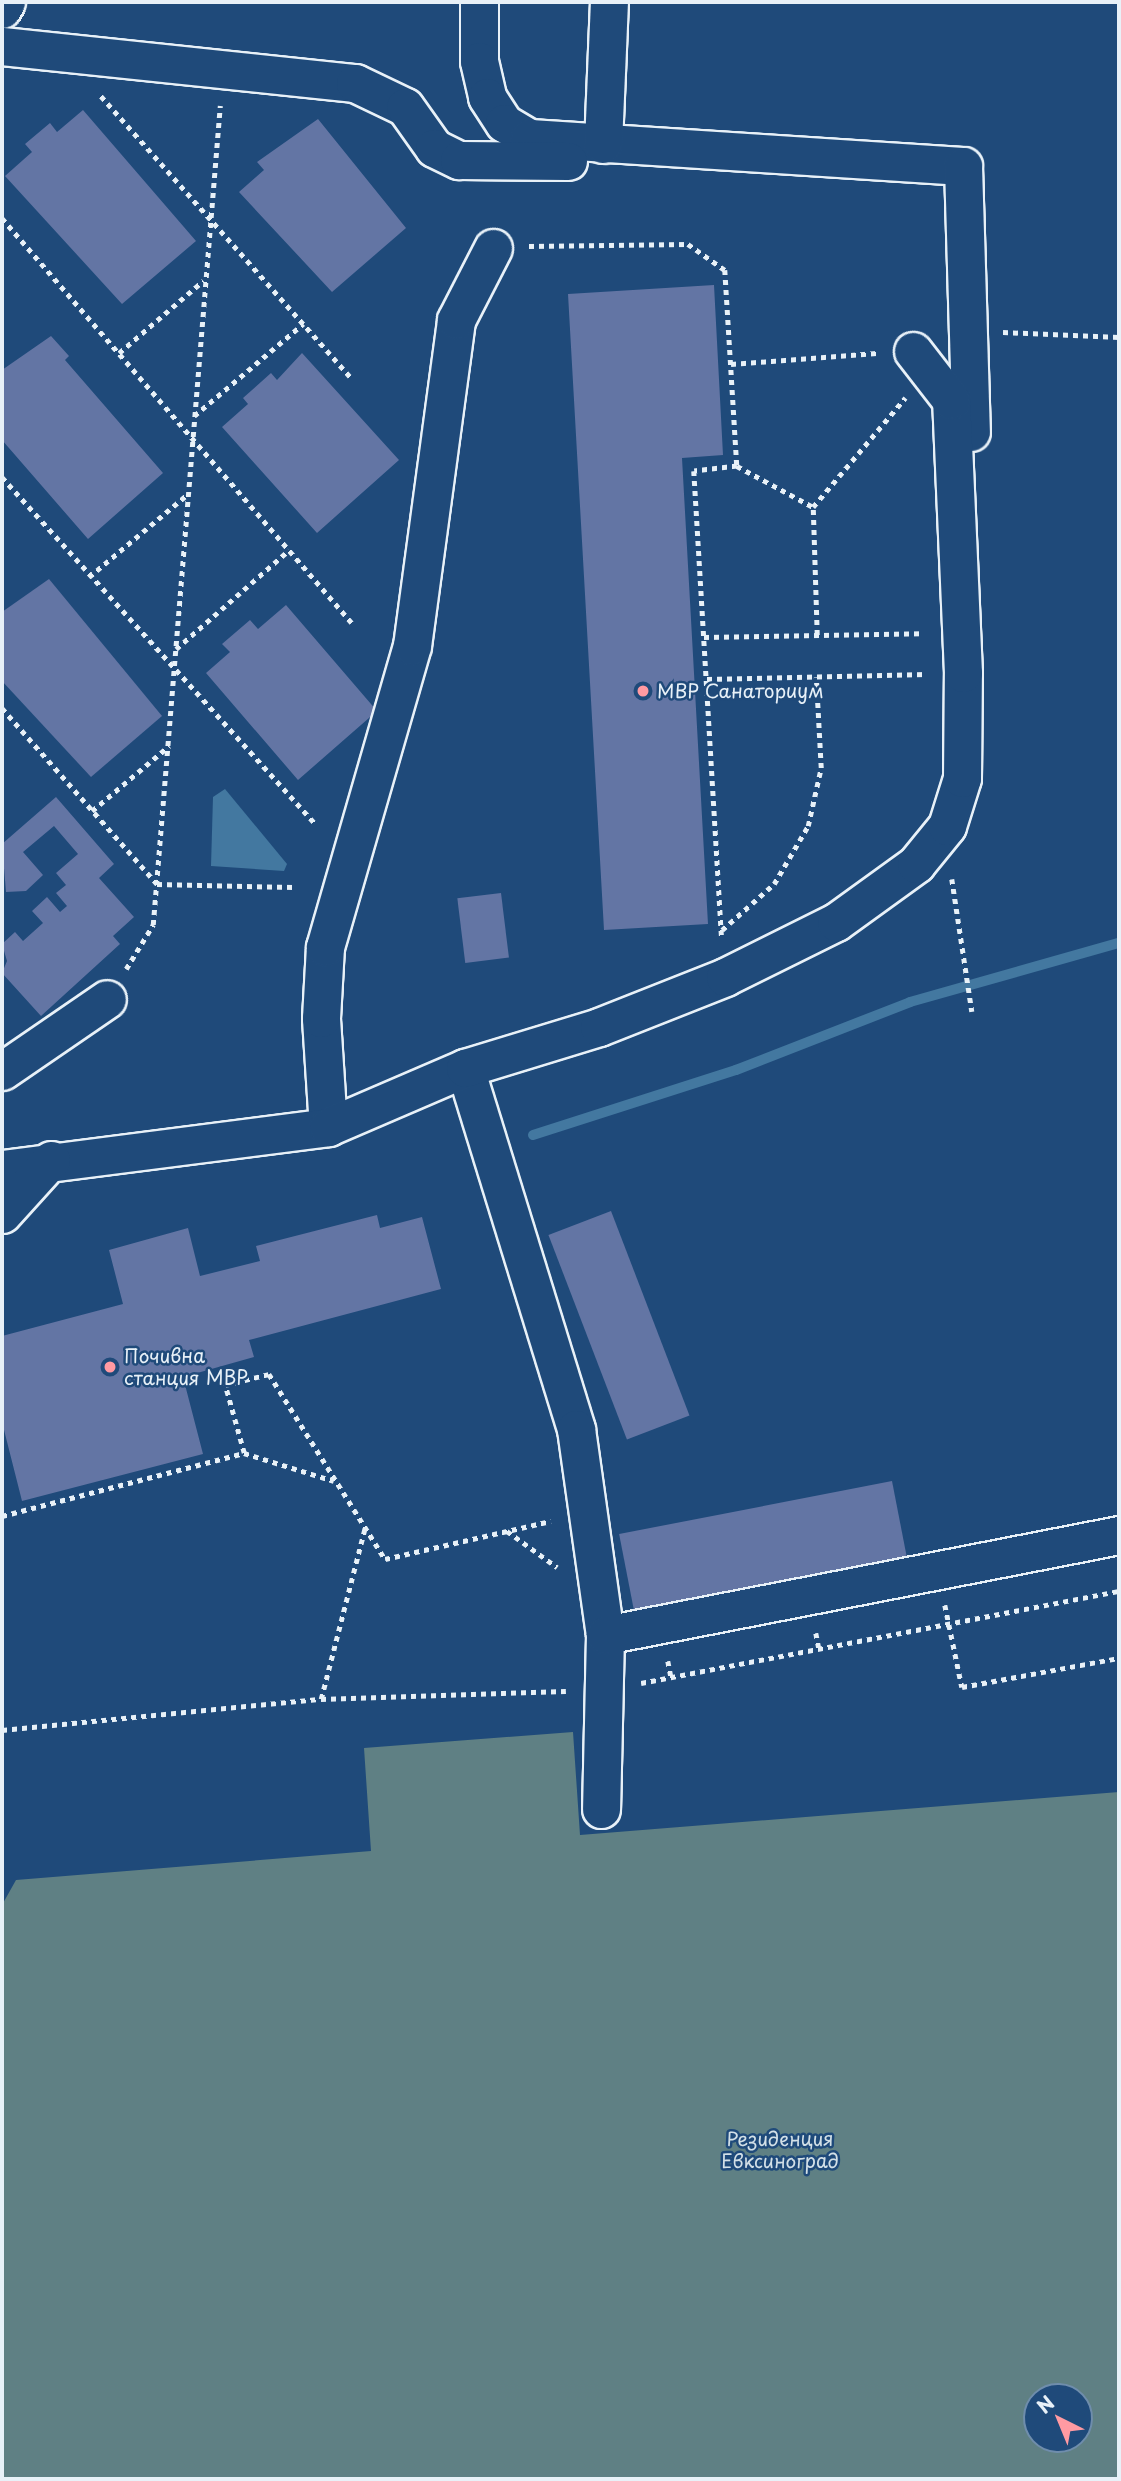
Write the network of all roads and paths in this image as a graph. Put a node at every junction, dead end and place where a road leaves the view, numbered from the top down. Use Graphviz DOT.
graph roads {
  1 [pos="6,2"];
  2 [pos="480,2"];
  3 [pos="609,2"];
  4 [pos="2,9"];
  5 [pos="2,46"];
  6 [pos="64,53"];
  7 [pos="224,70"];
  8 [pos="601,153"];
  9 [pos="209,217"];
  10 [pos="2,218"];
  11 [pos="493,248"];
  12 [pos="204,281"];
  13 [pos="303,324"];
  14 [pos="1040,333"];
  15 [pos="1119,337"];
  16 [pos="119,353"];
  17 [pos="920,361"];
  18 [pos="731,364"];
  19 [pos="351,378"];
  20 [pos="193,417"];
  21 [pos="191,437"];
  22 [pos="737,466"];
  23 [pos="2,477"];
  24 [pos="188,494"];
  25 [pos="813,507"];
  26 [pos="289,550"];
  27 [pos="89,577"];
  28 [pos="352,623"];
  29 [pos="817,635"];
  30 [pos="704,637"];
  31 [pos="175,650"];
  32 [pos="968,653"];
  33 [pos="176,671"];
  34 [pos="816,677"];
  35 [pos="707,679"];
  36 [pos="2,708"];
  37 [pos="169,746"];
  38 [pos="92,811"];
  39 [pos="316,824"];
  40 [pos="947,826"];
  41 [pos="156,884"];
  42 [pos="294,887"];
  43 [pos="722,930"];
  44 [pos="725,977"];
  45 [pos="107,999"];
  46 [pos="972,1011"];
  47 [pos="465,1068"];
  48 [pos="2,1071"];
  49 [pos="328,1127"];
  50 [pos="51,1160"];
  51 [pos="2,1169"];
  52 [pos="2,1214"];
  53 [pos="244,1453"];
  54 [pos="335,1482"];
  55 [pos="588,1512"];
  56 [pos="2,1516"];
  57 [pos="365,1528"];
  58 [pos="507,1531"];
  59 [pos="1119,1535"];
  60 [pos="1119,1591"];
  61 [pos="600,1599"];
  62 [pos="949,1624"];
  63 [pos="606,1634"];
  64 [pos="1119,1658"];
  65 [pos="604,1690"];
  66 [pos="321,1699"];
  67 [pos="2,1730"];
  68 [pos="601,1809"];
  1 -- 4 [label="street"];
  2 -- 8 [label="street"];
  3 -- 8 [label="street"];
  5 -- 6 [label="street"];
  6 -- 7 [label="street"];
  6 -- 9 [label="path"];
  7 -- 8 [label="street"];
  7 -- 9 [label="path"];
  8 -- 32 [label="street"];
  9 -- 12 [label="path"];
  9 -- 13 [label="path"];
  10 -- 16 [label="path"];
  11 -- 18 [label="path"];
  11 -- 49 [label="street"];
  12 -- 16 [label="path"];
  12 -- 20 [label="path"];
  13 -- 19 [label="path"];
  13 -- 20 [label="path"];
  14 -- 15 [label="path"];
  16 -- 21 [label="path"];
  17 -- 18 [label="path"];
  17 -- 25 [label="path"];
  17 -- 32 [label="street"];
  18 -- 22 [label="path"];
  20 -- 21 [label="path"];
  21 -- 24 [label="path"];
  21 -- 26 [label="path"];
  22 -- 25 [label="path"];
  22 -- 30 [label="path"];
  23 -- 27 [label="path"];
  24 -- 27 [label="path"];
  24 -- 31 [label="path"];
  25 -- 29 [label="path"];
  26 -- 28 [label="path"];
  26 -- 31 [label="path"];
  27 -- 33 [label="path"];
  29 -- 30 [label="path"];
  29 -- 32 [label="path"];
  30 -- 35 [label="path"];
  31 -- 33 [label="path"];
  32 -- 34 [label="path"];
  32 -- 40 [label="street"];
  33 -- 37 [label="path"];
  33 -- 39 [label="path"];
  34 -- 35 [label="path"];
  34 -- 43 [label="path"];
  35 -- 43 [label="path"];
  36 -- 38 [label="path"];
  37 -- 38 [label="path"];
  37 -- 41 [label="path"];
  38 -- 41 [label="path"];
  40 -- 44 [label="street"];
  40 -- 46 [label="path"];
  41 -- 42 [label="path"];
  41 -- 45 [label="path"];
  43 -- 44 [label="path"];
  44 -- 47 [label="street"];
  45 -- 48 [label="street"];
  47 -- 49 [label="street"];
  47 -- 55 [label="street"];
  49 -- 50 [label="street"];
  50 -- 51 [label="street"];
  50 -- 52 [label="street"];
  53 -- 54 [label="path"];
  53 -- 54 [label="path"];
  53 -- 56 [label="path"];
  54 -- 57 [label="path"];
  55 -- 58 [label="path"];
  55 -- 61 [label="street"];
  57 -- 58 [label="path"];
  57 -- 66 [label="path"];
  58 -- 61 [label="path"];
  59 -- 63 [label="street"];
  60 -- 62 [label="path"];
  61 -- 63 [label="street"];
  62 -- 64 [label="path"];
  62 -- 65 [label="path"];
  63 -- 65 [label="street"];
  65 -- 66 [label="path"];
  65 -- 68 [label="street"];
  66 -- 67 [label="path"];
}
